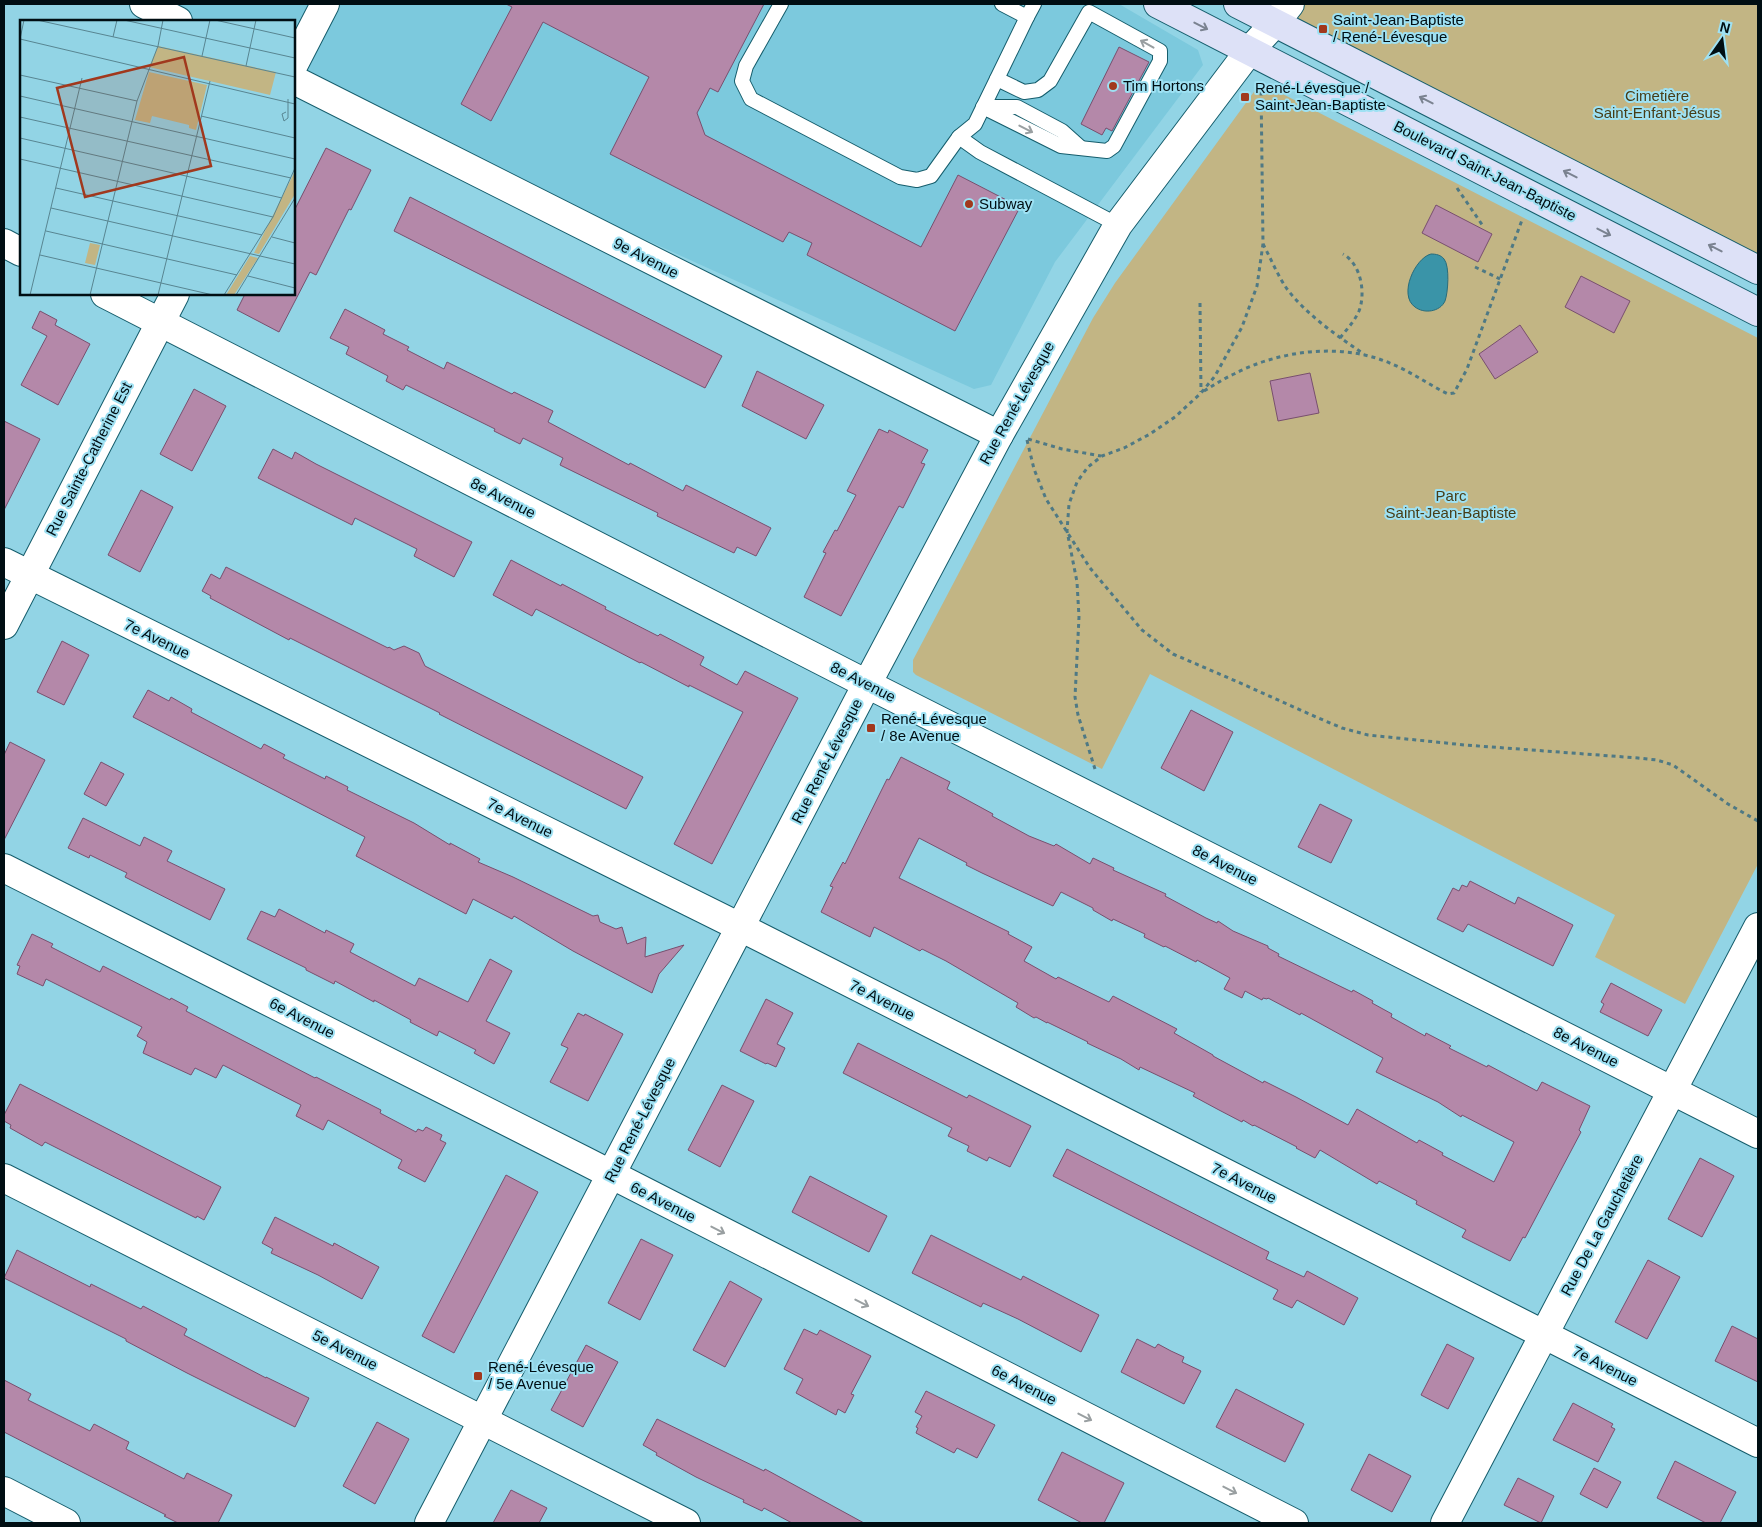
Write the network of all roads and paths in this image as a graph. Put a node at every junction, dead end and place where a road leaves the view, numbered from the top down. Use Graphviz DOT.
graph roads {
  1 [pos="144,4"];
  2 [pos="325,4"];
  3 [pos="780,4"];
  4 [pos="1002,4"];
  5 [pos="1034,4"];
  6 [pos="1158,4"];
  7 [pos="1238,4"];
  8 [pos="1283,13"];
  9 [pos="1027,17"];
  10 [pos="176,20"];
  11 [pos="1254,52"];
  12 [pos="295,62"];
  13 [pos="996,79"];
  14 [pos="295,81"];
  15 [pos="983,107"];
  16 [pos="959,137"];
  17 [pos="1531,194"];
  18 [pos="1118,225"];
  19 [pos="4,243"];
  20 [pos="1263,244"];
  21 [pos="20,251"];
  22 [pos="1343,254"];
  23 [pos="1475,267"];
  24 [pos="1758,270"];
  25 [pos="1500,279"];
  26 [pos="106,295"];
  27 [pos="174,295"];
  28 [pos="1200,303"];
  29 [pos="1758,312"];
  30 [pos="160,322"];
  31 [pos="1340,338"];
  32 [pos="1365,354"];
  33 [pos="1202,393"];
  34 [pos="999,435"];
  35 [pos="1102,456"];
  36 [pos="1067,531"];
  37 [pos="4,562"];
  38 [pos="29,575"];
  39 [pos="4,625"];
  40 [pos="867,684"];
  41 [pos="1106,805"];
  42 [pos="1758,821"];
  43 [pos="4,868"];
  44 [pos="1758,927"];
  45 [pos="740,928"];
  46 [pos="1673,1091"];
  47 [pos="1758,1134"];
  48 [pos="612,1176"];
  49 [pos="4,1178"];
  50 [pos="1543,1334"];
  51 [pos="484,1420"];
  52 [pos="1758,1443"];
  53 [pos="4,1491"];
  54 [pos="66,1523"];
  55 [pos="429,1523"];
  56 [pos="686,1523"];
  57 [pos="1294,1523"];
  58 [pos="1445,1523"];
  1 -- 10 [label="street"];
  2 -- 12 [label="street"];
  3 -- 16 [label="lane"];
  4 -- 9 [label="lane"];
  5 -- 9 [label="lane"];
  6 -- 11 [label="main road, Boulevard Saint-Jean-Baptiste, one-way"];
  7 -- 8 [label="main road"];
  8 -- 11 [label="street, Rue René-Lévesque"];
  24 -- 8 [label="main road, one-way"];
  9 -- 13 [label="lane"];
  11 -- 17 [label="main road, Boulevard Saint-Jean-Baptiste"];
  11 -- 18 [label="street, Rue René-Lévesque"];
  11 -- 20 [label="path"];
  13 -- 15 [label="lane"];
  15 -- 13 [label="lane, one-way"];
  14 -- 34 [label="street, 9e Avenue"];
  15 -- 16 [label="lane"];
  16 -- 18 [label="lane"];
  17 -- 25 [label="path"];
  17 -- 29 [label="main road, Boulevard Saint-Jean-Baptiste, one-way"];
  18 -- 34 [label="street, Rue René-Lévesque"];
  19 -- 21 [label="street"];
  20 -- 31 [label="path"];
  20 -- 33 [label="path"];
  22 -- 31 [label="path"];
  23 -- 25 [label="path"];
  25 -- 32 [label="path"];
  26 -- 30 [label="street, 8e Avenue"];
  27 -- 30 [label="street, Rue Sainte-Catherine Est"];
  28 -- 33 [label="path"];
  30 -- 38 [label="street, Rue Sainte-Catherine Est"];
  30 -- 40 [label="street, 8e Avenue"];
  31 -- 32 [label="path"];
  32 -- 33 [label="path"];
  33 -- 35 [label="path"];
  34 -- 40 [label="street, Rue René-Lévesque"];
  35 -- 36 [label="path"];
  35 -- 36 [label="path"];
  36 -- 41 [label="path"];
  36 -- 42 [label="path"];
  37 -- 38 [label="street, 7e Avenue"];
  38 -- 39 [label="street, Rue Sainte-Catherine Est"];
  38 -- 45 [label="street, 7e Avenue"];
  40 -- 41 [label="street, 8e Avenue"];
  40 -- 45 [label="street, Rue René-Lévesque"];
  41 -- 46 [label="street, 8e Avenue"];
  43 -- 48 [label="street, 6e Avenue"];
  44 -- 46 [label="street, Rue De La Gauchetière"];
  45 -- 48 [label="street, Rue René-Lévesque"];
  45 -- 50 [label="street, 7e Avenue"];
  46 -- 47 [label="street, 8e Avenue"];
  46 -- 50 [label="street, Rue De La Gauchetière"];
  48 -- 51 [label="street, Rue René-Lévesque"];
  48 -- 57 [label="street, 6e Avenue, one-way"];
  49 -- 51 [label="street, 5e Avenue"];
  50 -- 52 [label="street, 7e Avenue"];
  50 -- 58 [label="street, Rue De La Gauchetière"];
  51 -- 55 [label="street, Rue René-Lévesque"];
  51 -- 56 [label="street, 5e Avenue"];
  53 -- 54 [label="street"];
}
